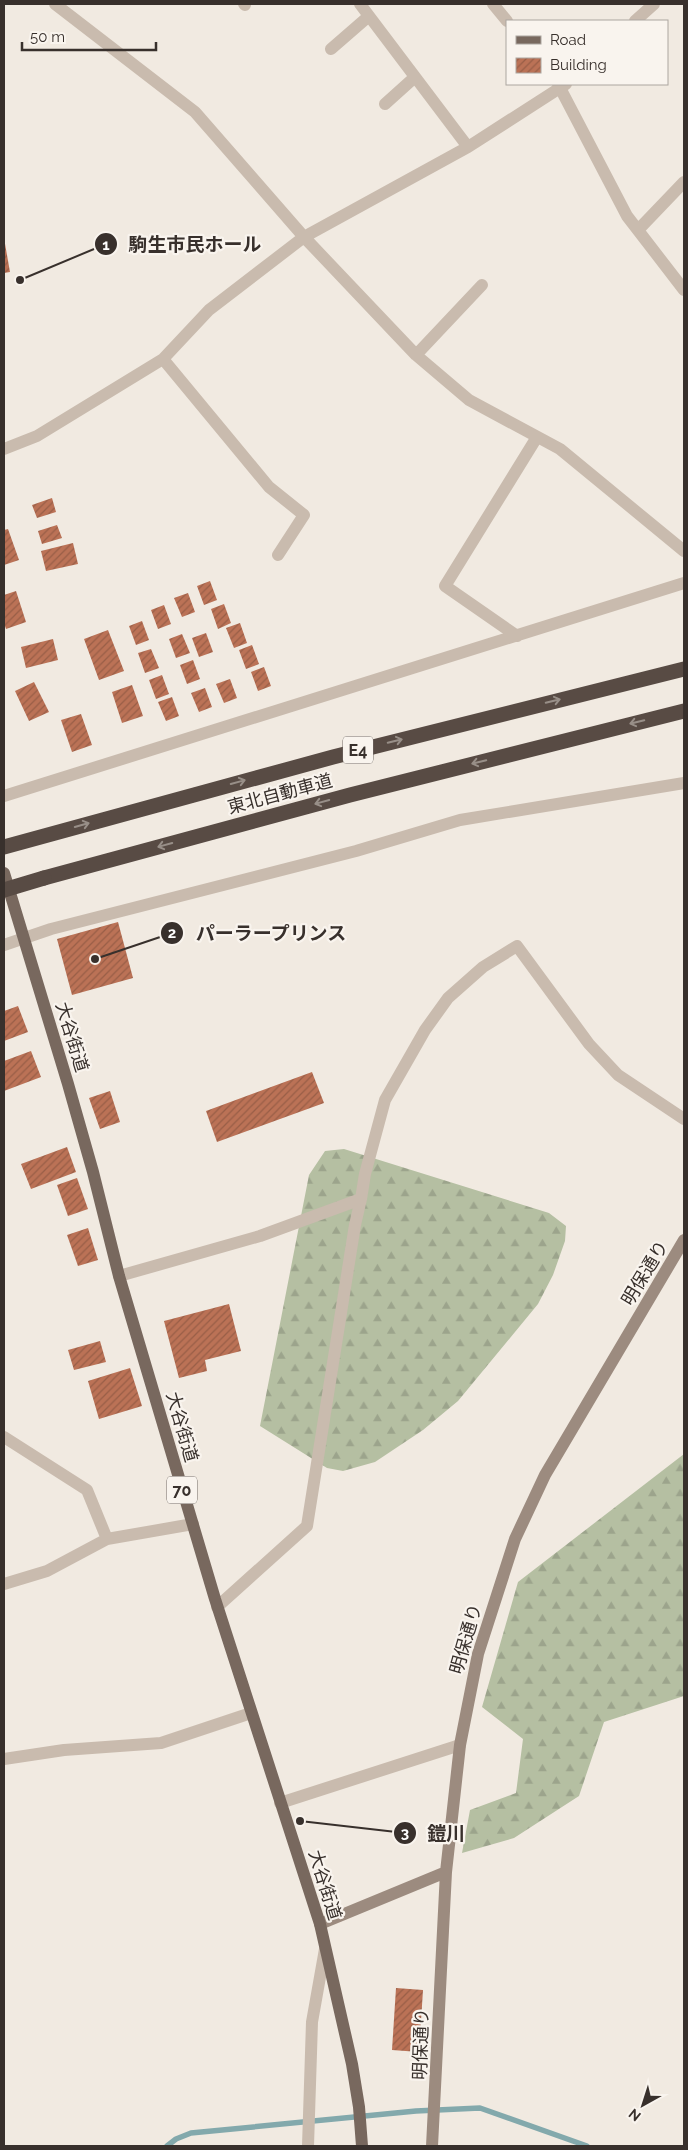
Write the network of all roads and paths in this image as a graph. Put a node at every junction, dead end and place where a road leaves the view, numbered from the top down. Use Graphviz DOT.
graph roads {
  1 [pos="55,4"];
  2 [pos="360,4"];
  3 [pos="493,4"];
  4 [pos="654,4"];
  5 [pos="369,16"];
  6 [pos="506,20"];
  7 [pos="636,20"];
  8 [pos="331,49"];
  9 [pos="415,77"];
  10 [pos="562,85"];
  11 [pos="385,104"];
  12 [pos="468,147"];
  13 [pos="684,182"];
  14 [pos="638,230"];
  15 [pos="304,237"];
  16 [pos="482,285"];
  17 [pos="684,290"];
  18 [pos="416,355"];
  19 [pos="163,359"];
  20 [pos="537,437"];
  21 [pos="4,449"];
  22 [pos="684,551"];
  23 [pos="278,556"];
  24 [pos="684,583"];
  25 [pos="517,636"];
  26 [pos="684,669"];
  27 [pos="684,711"];
  28 [pos="684,783"];
  29 [pos="4,796"];
  30 [pos="4,847"];
  31 [pos="4,873"];
  32 [pos="4,890"];
  33 [pos="24,939"];
  34 [pos="4,945"];
  35 [pos="684,1119"];
  36 [pos="361,1199"];
  37 [pos="684,1240"];
  38 [pos="119,1276"];
  39 [pos="4,1437"];
  40 [pos="193,1524"];
  41 [pos="107,1539"];
  42 [pos="4,1584"];
  43 [pos="217,1607"];
  44 [pos="251,1713"];
  45 [pos="460,1745"];
  46 [pos="4,1759"];
  47 [pos="280,1803"];
  48 [pos="446,1872"];
  49 [pos="320,1924"];
  50 [pos="325,1949"];
  51 [pos="362,2145"];
  52 [pos="308,2146"];
  53 [pos="432,2146"];
  1 -- 15 [label="street"];
  2 -- 5 [label="street"];
  3 -- 6 [label="street"];
  4 -- 7 [label="street"];
  5 -- 8 [label="street"];
  5 -- 9 [label="street"];
  9 -- 11 [label="street"];
  9 -- 12 [label="street"];
  10 -- 12 [label="street"];
  10 -- 14 [label="street"];
  12 -- 15 [label="street"];
  13 -- 14 [label="street"];
  14 -- 17 [label="street"];
  15 -- 18 [label="street"];
  15 -- 19 [label="street"];
  16 -- 18 [label="street"];
  18 -- 20 [label="street"];
  19 -- 21 [label="street"];
  19 -- 23 [label="street"];
  20 -- 22 [label="street"];
  20 -- 25 [label="street"];
  24 -- 25 [label="street"];
  25 -- 29 [label="street"];
  30 -- 26 [label="highway, 東北自動車道 / E4, one-way"];
  27 -- 32 [label="highway, 東北自動車道 / E4, one-way, bridge"];
  28 -- 33 [label="street"];
  31 -- 33 [label="main road, 大谷街道 / 70"];
  33 -- 34 [label="street"];
  33 -- 38 [label="main road, 大谷街道 / 70"];
  35 -- 36 [label="street"];
  36 -- 38 [label="street"];
  36 -- 43 [label="street"];
  37 -- 45 [label="street, 明保通り"];
  38 -- 40 [label="main road, 大谷街道 / 70"];
  39 -- 41 [label="street"];
  40 -- 41 [label="street"];
  40 -- 43 [label="main road, 大谷街道 / 70"];
  41 -- 42 [label="street"];
  43 -- 44 [label="main road, 大谷街道 / 70"];
  44 -- 46 [label="street"];
  44 -- 47 [label="main road, 大谷街道 / 70"];
  45 -- 47 [label="street"];
  45 -- 48 [label="street, 明保通り"];
  47 -- 49 [label="main road, 大谷街道 / 70"];
  48 -- 49 [label="street"];
  48 -- 53 [label="street, 明保通り"];
  49 -- 50 [label="main road, 大谷街道 / 70"];
  50 -- 51 [label="main road, 大谷街道 / 70"];
  50 -- 52 [label="street"];
}
